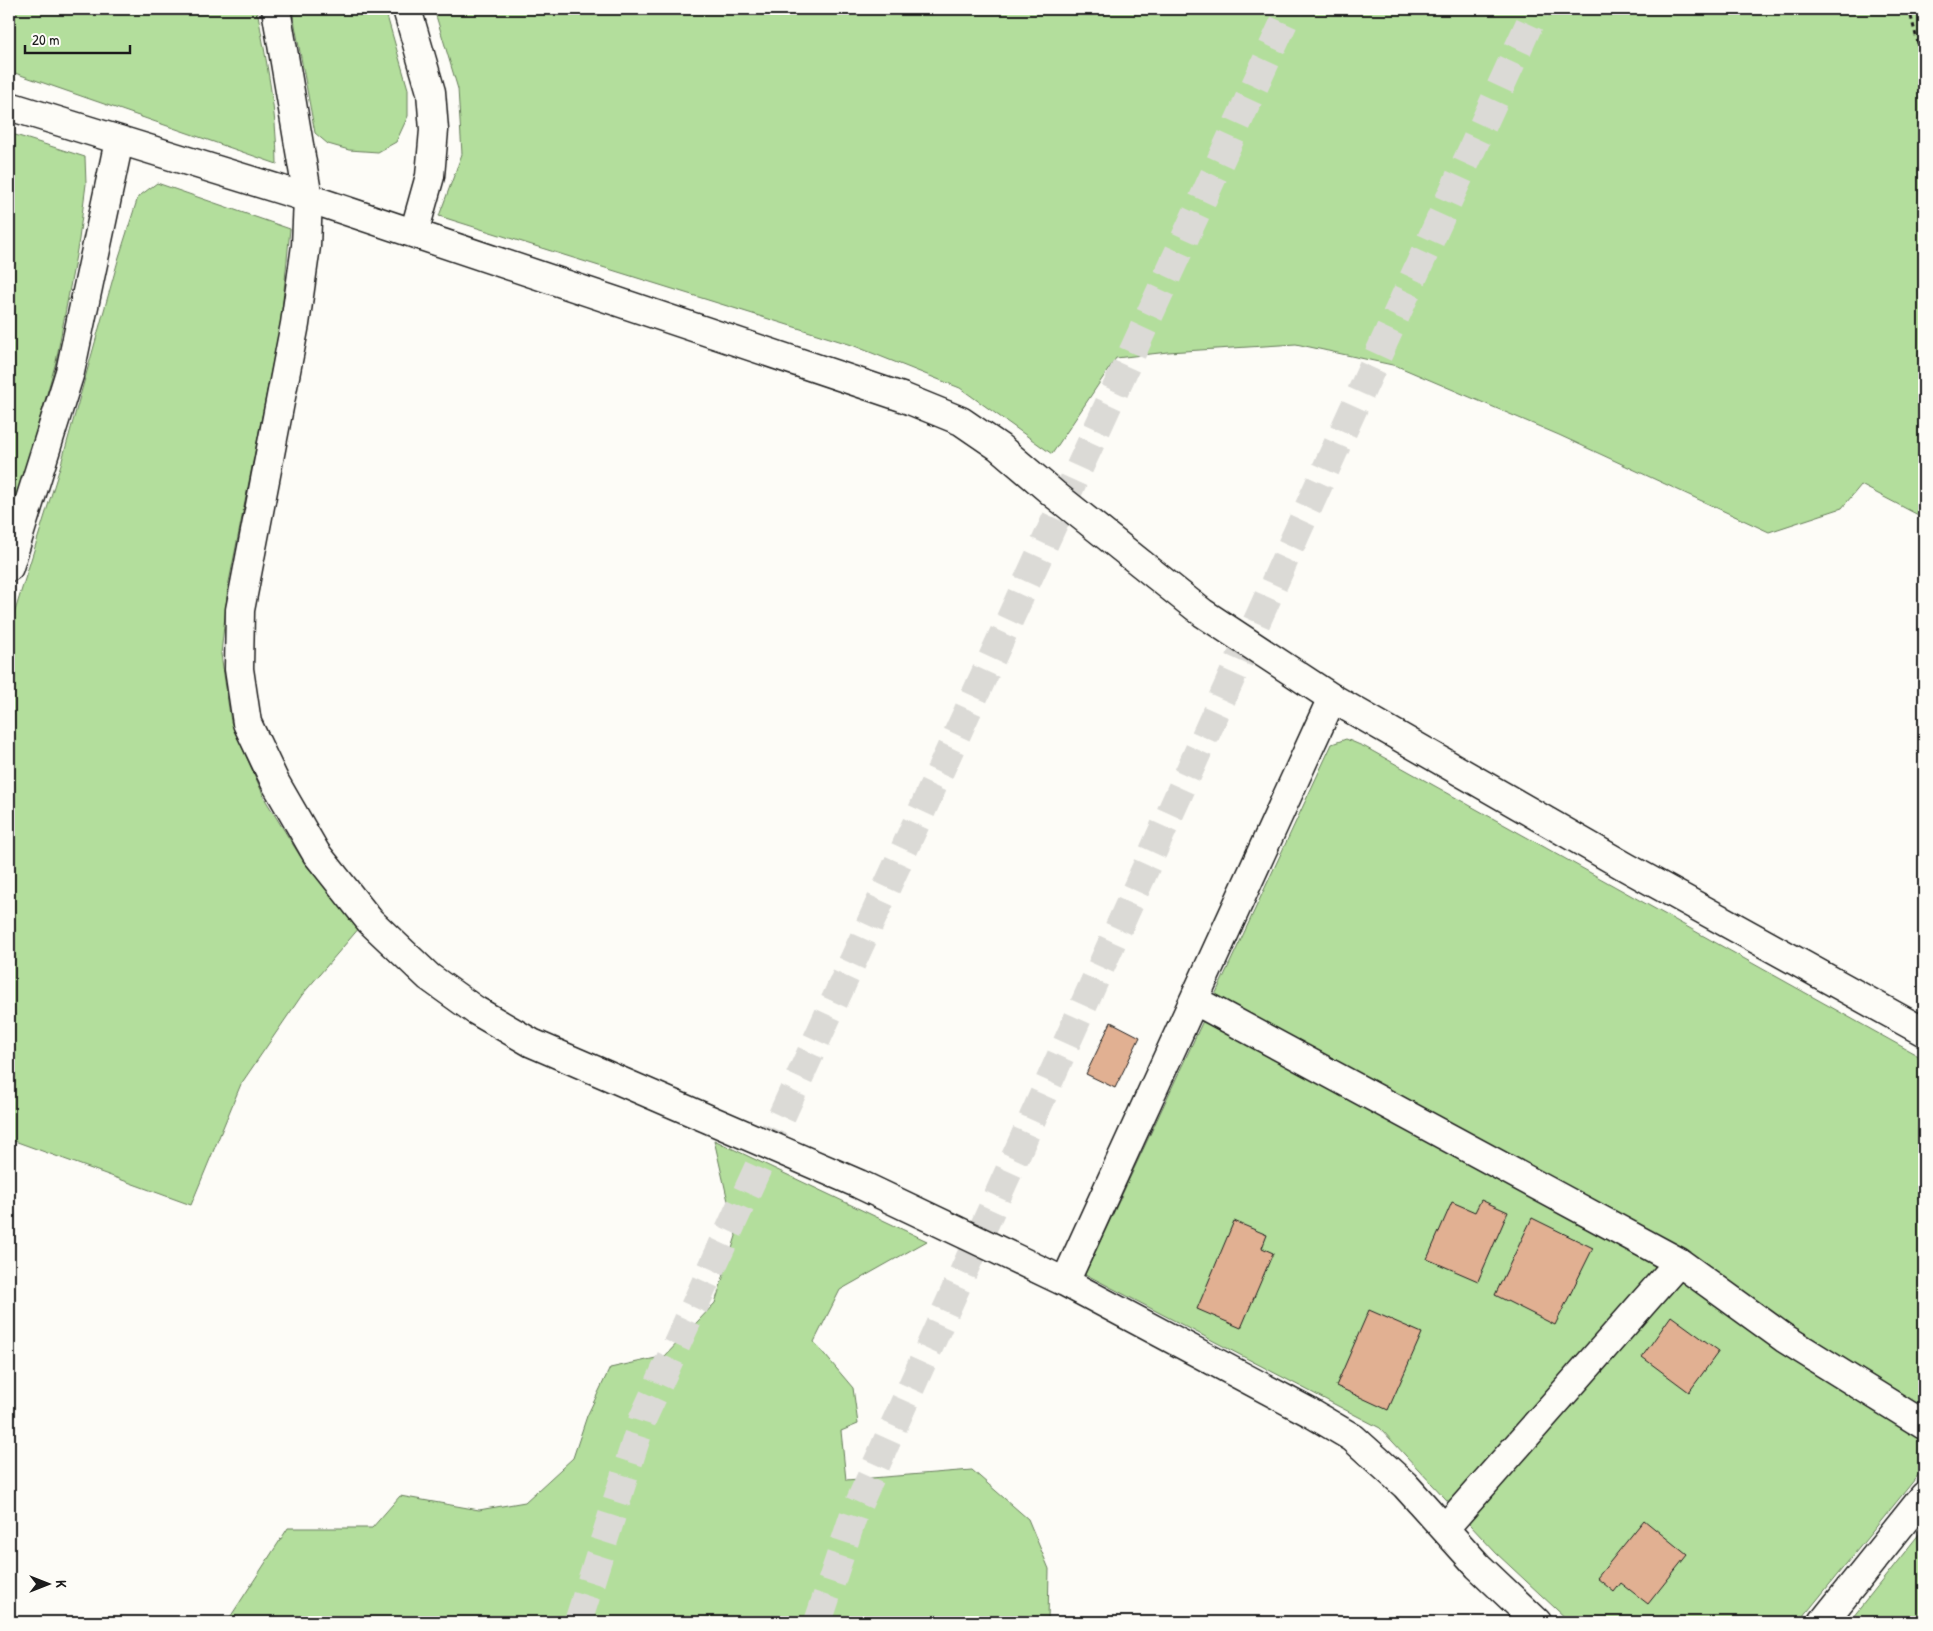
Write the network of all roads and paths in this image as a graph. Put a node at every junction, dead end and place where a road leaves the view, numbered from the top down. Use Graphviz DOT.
graph roads {
  1 [pos="276,9"];
  2 [pos="407,9"];
  3 [pos="1909,9"];
  4 [pos="1924,66"];
  5 [pos="9,106"];
  6 [pos="119,141"];
  7 [pos="308,198"];
  8 [pos="414,233"];
  9 [pos="9,567"];
  10 [pos="1332,698"];
  11 [pos="1194,1000"];
  12 [pos="1924,1032"];
  13 [pos="1679,1262"];
  14 [pos="1065,1282"];
  15 [pos="1924,1426"];
  16 [pos="1924,1496"];
  17 [pos="1445,1528"];
  18 [pos="1537,1622"];
  19 [pos="1823,1622"];
  1 -- 7 [label="street"];
  2 -- 8 [label="street"];
  3 -- 4 [label="path"];
  5 -- 6 [label="street"];
  6 -- 7 [label="street"];
  6 -- 9 [label="street"];
  7 -- 8 [label="street"];
  7 -- 14 [label="street"];
  8 -- 10 [label="street"];
  10 -- 11 [label="street"];
  10 -- 12 [label="street"];
  11 -- 13 [label="street"];
  11 -- 14 [label="street"];
  13 -- 15 [label="street"];
  13 -- 17 [label="street"];
  14 -- 17 [label="street"];
  16 -- 19 [label="street"];
  17 -- 18 [label="street"];
}
